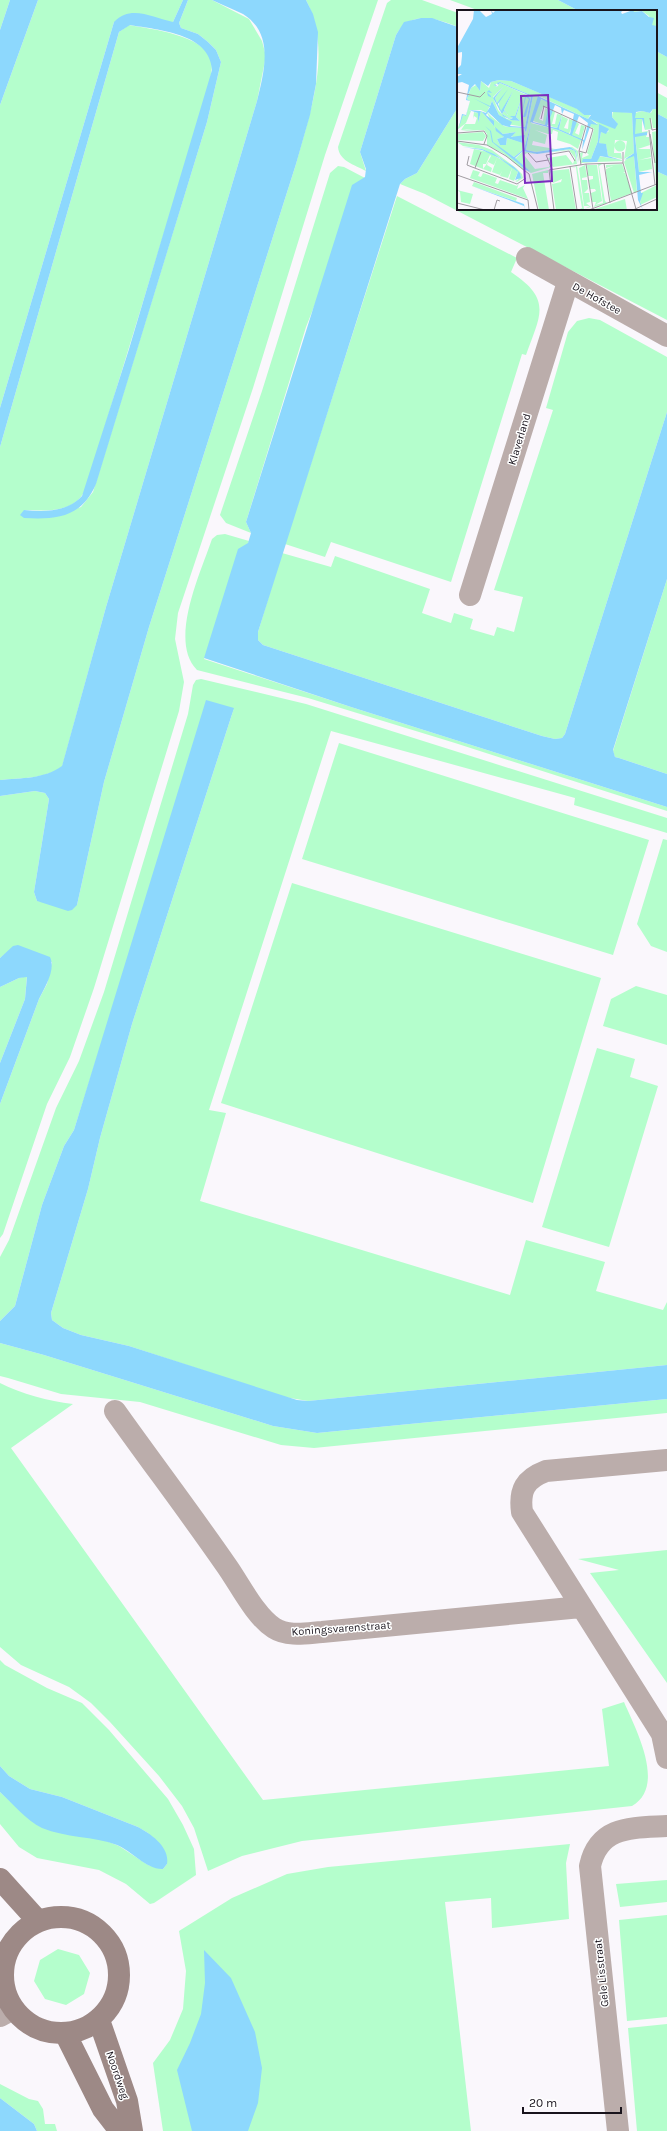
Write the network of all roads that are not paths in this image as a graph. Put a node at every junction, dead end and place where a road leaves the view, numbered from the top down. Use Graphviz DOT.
graph roads {
  1 [pos="528,258"];
  2 [pos="568,282"];
  3 [pos="667,336"];
  4 [pos="470,595"];
  5 [pos="115,1411"];
  6 [pos="667,1460"];
  7 [pos="580,1607"];
  8 [pos="667,1758"];
  9 [pos="667,1826"];
  10 [pos="0,1879"];
  11 [pos="38,1921"];
  12 [pos="5,1938"];
  13 [pos="7,2012"];
  14 [pos="99,2020"];
  15 [pos="65,2033"];
  16 [pos="120,2131"];
  17 [pos="132,2131"];
  18 [pos="618,2131"];
  1 -- 2 [label="street, De Hofstee"];
  2 -- 3 [label="street, De Hofstee"];
  2 -- 4 [label="street, Klaverland"];
  5 -- 7 [label="street, Koningsvarenstraat"];
  6 -- 7 [label="street"];
  7 -- 8 [label="street"];
  9 -- 18 [label="street, Gele Lisstraat"];
  10 -- 11 [label="main road"];
  11 -- 12 [label="main road"];
  11 -- 14 [label="main road"];
  12 -- 13 [label="main road"];
  13 -- 15 [label="main road"];
  14 -- 15 [label="main road"];
  14 -- 17 [label="main road, Noordweg"];
  15 -- 16 [label="main road"];
}
